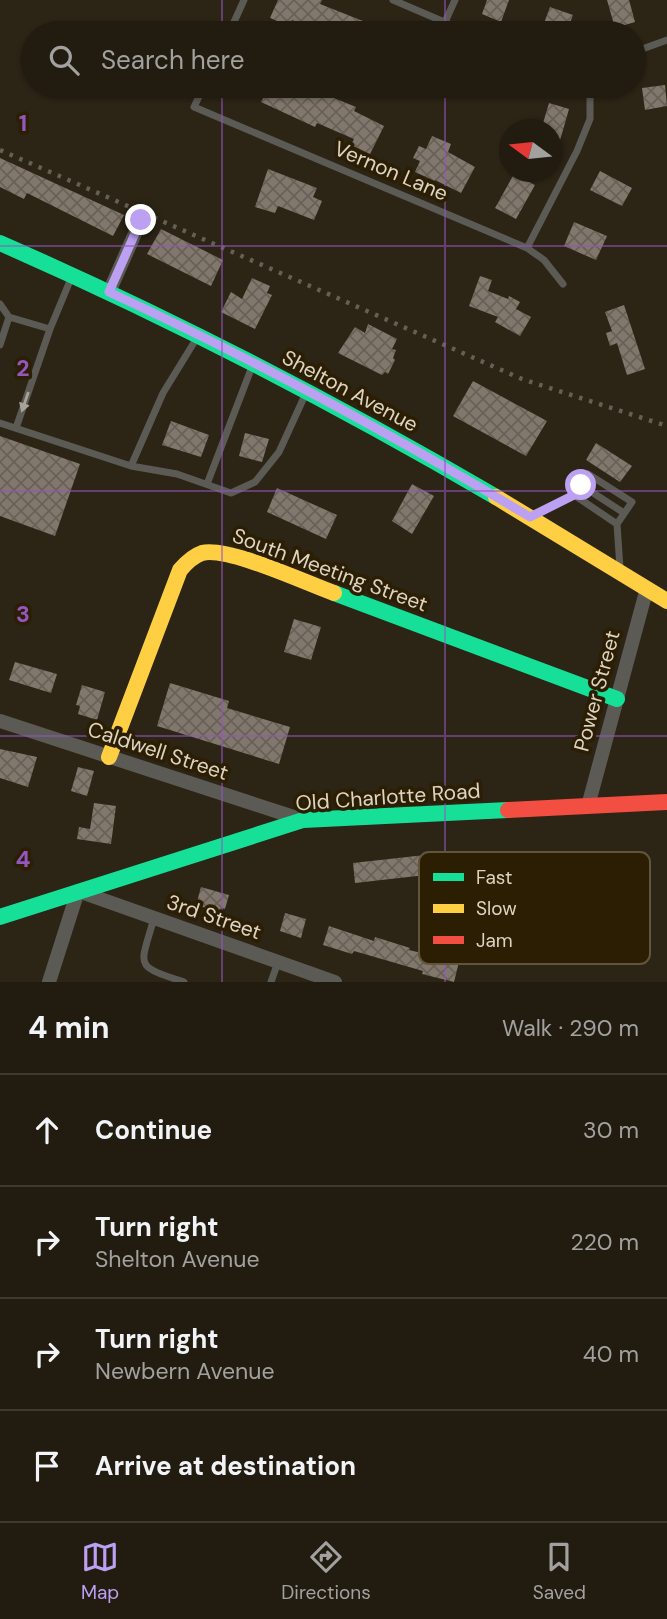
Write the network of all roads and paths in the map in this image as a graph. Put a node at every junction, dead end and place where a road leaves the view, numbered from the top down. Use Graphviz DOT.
graph roads {
  1 [pos="244,0"];
  2 [pos="393,0"];
  3 [pos="455,0"];
  4 [pos="234,21"];
  5 [pos="443,21"];
  6 [pos="445,21"];
  7 [pos="667,40"];
  8 [pos="646,48"];
  9 [pos="198,98"];
  10 [pos="590,98"];
  11 [pos="141,220"];
  12 [pos="0,243"];
  13 [pos="527,248"];
  14 [pos="72,275"];
  15 [pos="563,284"];
  16 [pos="109,292"];
  17 [pos="0,304"];
  18 [pos="9,317"];
  19 [pos="50,329"];
  20 [pos="199,335"];
  21 [pos="0,345"];
  22 [pos="254,363"];
  23 [pos="307,391"];
  24 [pos="0,423"];
  25 [pos="16,428"];
  26 [pos="131,466"];
  27 [pos="207,484"];
  28 [pos="581,485"];
  29 [pos="574,495"];
  30 [pos="624,513"];
  31 [pos="530,517"];
  32 [pos="617,524"];
  33 [pos="620,572"];
  34 [pos="647,588"];
  35 [pos="667,601"];
  36 [pos="617,699"];
  37 [pos="0,721"];
  38 [pos="109,757"];
  39 [pos="667,802"];
  40 [pos="588,806"];
  41 [pos="303,820"];
  42 [pos="78,891"];
  43 [pos="0,917"];
  44 [pos="154,918"];
  45 [pos="278,962"];
  46 [pos="49,982"];
  47 [pos="184,982"];
  48 [pos="271,982"];
  49 [pos="335,982"];
  1 -- 4 [label="lane"];
  2 -- 5 [label="lane"];
  3 -- 6 [label="lane"];
  7 -- 8 [label="lane"];
  9 -- 13 [label="lane, Vernon Lane"];
  10 -- 13 [label="lane"];
  11 -- 16 [label="street"];
  12 -- 14 [label="street, Shelton Avenue"];
  13 -- 15 [label="lane, Vernon Lane"];
  14 -- 16 [label="street, Shelton Avenue"];
  14 -- 19 [label="lane"];
  16 -- 20 [label="street, Shelton Avenue"];
  17 -- 18 [label="lane"];
  18 -- 19 [label="lane"];
  18 -- 21 [label="lane"];
  19 -- 25 [label="lane, one-way"];
  20 -- 22 [label="street, Shelton Avenue"];
  20 -- 26 [label="lane"];
  22 -- 23 [label="street, Shelton Avenue"];
  22 -- 27 [label="lane"];
  23 -- 27 [label="lane"];
  23 -- 31 [label="street, Shelton Avenue"];
  24 -- 25 [label="lane"];
  25 -- 26 [label="lane"];
  26 -- 27 [label="lane"];
  28 -- 29 [label="lane"];
  28 -- 30 [label="lane"];
  28 -- 30 [label="lane"];
  29 -- 31 [label="lane"];
  29 -- 32 [label="lane"];
  30 -- 32 [label="lane"];
  31 -- 33 [label="street, Shelton Avenue"];
  32 -- 33 [label="lane"];
  33 -- 34 [label="street, Shelton Avenue"];
  34 -- 35 [label="street, Shelton Avenue"];
  34 -- 36 [label="street, Power Street"];
  36 -- 38 [label="street, South Meeting Street"];
  36 -- 40 [label="street, Power Street"];
  37 -- 38 [label="street, Caldwell Street"];
  38 -- 41 [label="street, Caldwell Street"];
  39 -- 40 [label="street, Old Charlotte Road"];
  40 -- 41 [label="street, Old Charlotte Road"];
  41 -- 42 [label="street, Old Charlotte Road"];
  42 -- 43 [label="street, Old Charlotte Road"];
  42 -- 44 [label="street, 3rd Street"];
  42 -- 46 [label="street"];
  44 -- 45 [label="street, 3rd Street"];
  44 -- 47 [label="lane"];
  45 -- 48 [label="lane"];
  45 -- 49 [label="street, 3rd Street"];
}
